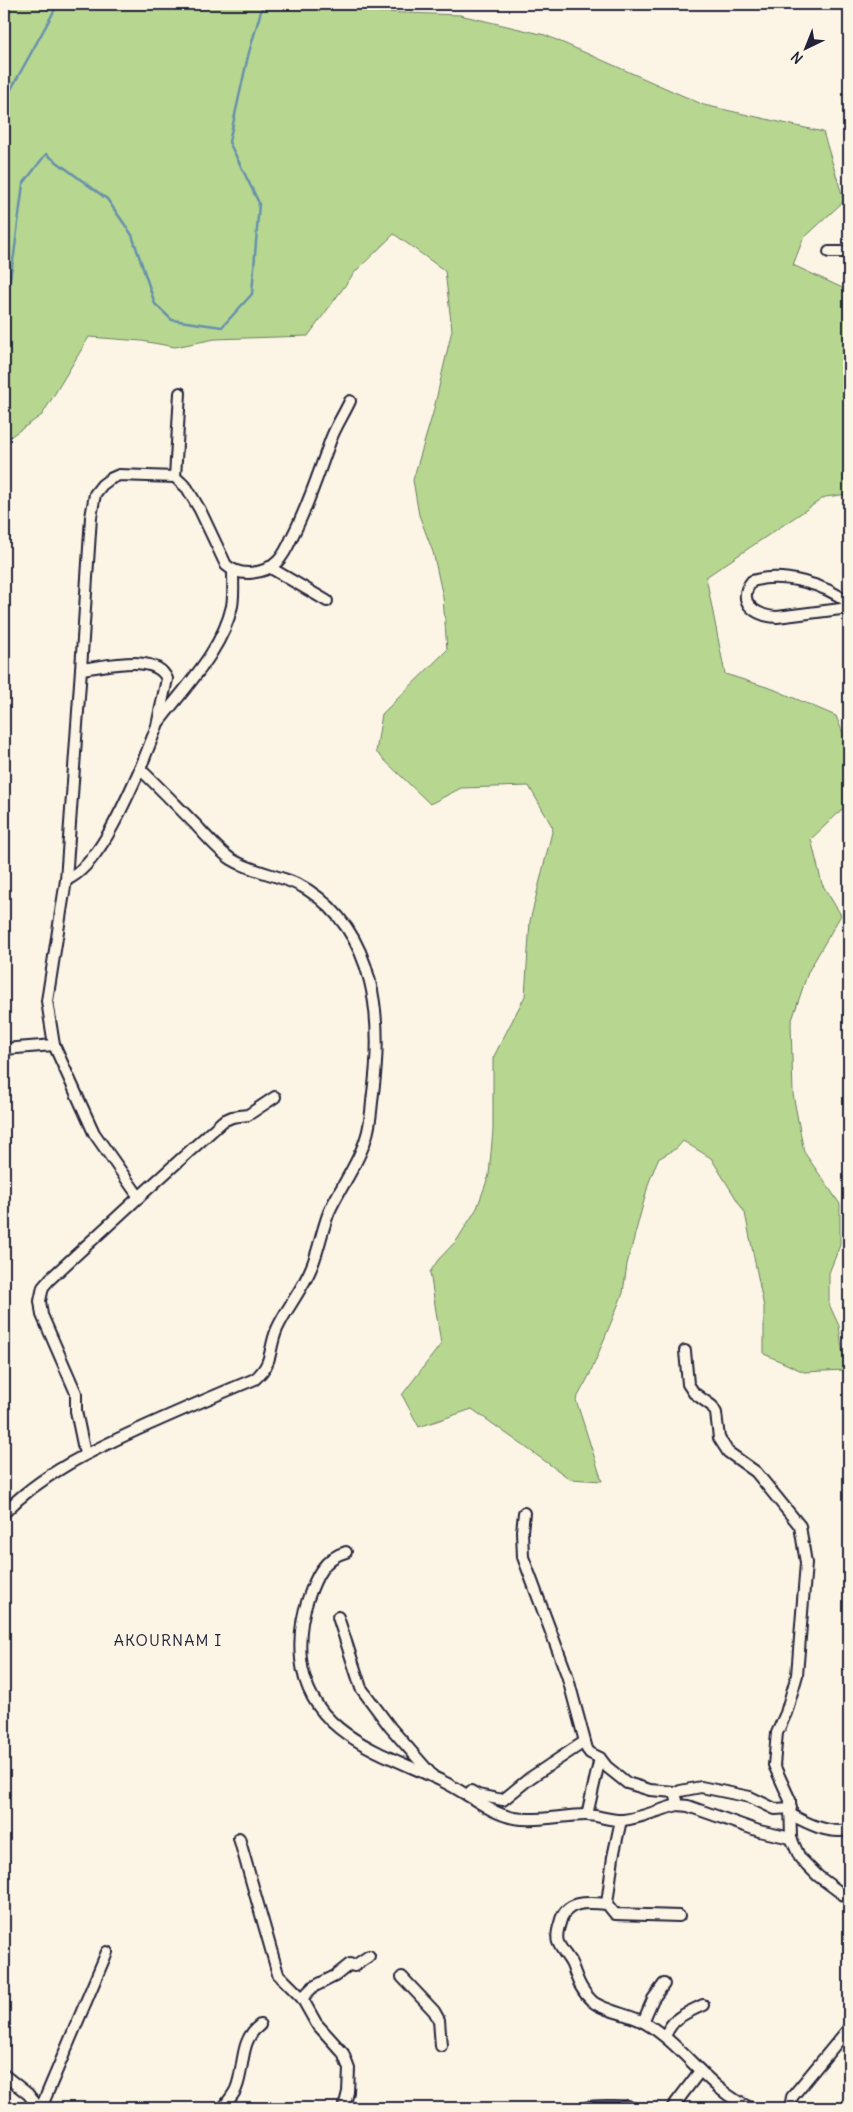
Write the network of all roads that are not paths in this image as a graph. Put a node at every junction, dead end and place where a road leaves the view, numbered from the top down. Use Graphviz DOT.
graph roads {
  1 [pos="829,252"];
  2 [pos="849,252"];
  3 [pos="180,393"];
  4 [pos="350,401"];
  5 [pos="175,477"];
  6 [pos="269,567"];
  7 [pos="233,571"];
  8 [pos="326,601"];
  9 [pos="849,604"];
  10 [pos="849,608"];
  11 [pos="81,670"];
  12 [pos="157,726"];
  13 [pos="140,768"];
  14 [pos="66,880"];
  15 [pos="54,1045"];
  16 [pos="4,1048"];
  17 [pos="275,1098"];
  18 [pos="140,1197"];
  19 [pos="685,1351"];
  20 [pos="85,1454"];
  21 [pos="4,1513"];
  22 [pos="524,1513"];
  23 [pos="346,1552"];
  24 [pos="338,1618"];
  25 [pos="584,1742"];
  26 [pos="600,1758"];
  27 [pos="434,1778"];
  28 [pos="445,1782"];
  29 [pos="675,1792"];
  30 [pos="503,1800"];
  31 [pos="678,1804"];
  32 [pos="791,1811"];
  33 [pos="500,1813"];
  34 [pos="587,1815"];
  35 [pos="622,1820"];
  36 [pos="849,1830"];
  37 [pos="239,1838"];
  38 [pos="791,1838"];
  39 [pos="849,1900"];
  40 [pos="607,1904"];
  41 [pos="679,1916"];
  42 [pos="107,1952"];
  43 [pos="369,1956"];
  44 [pos="402,1977"];
  45 [pos="664,1984"];
  46 [pos="302,1998"];
  47 [pos="703,2005"];
  48 [pos="643,2022"];
  49 [pos="260,2025"];
  50 [pos="849,2028"];
  51 [pos="665,2036"];
  52 [pos="441,2046"];
  53 [pos="700,2072"];
  54 [pos="4,2075"];
  55 [pos="40,2108"];
  56 [pos="223,2108"];
  57 [pos="344,2108"];
  58 [pos="585,2108"];
  59 [pos="631,2108"];
  60 [pos="672,2108"];
  61 [pos="751,2108"];
  62 [pos="790,2108"];
  1 -- 2 [label="street"];
  3 -- 5 [label="street"];
  4 -- 6 [label="street"];
  5 -- 7 [label="street"];
  5 -- 11 [label="street"];
  6 -- 7 [label="street"];
  6 -- 8 [label="street"];
  7 -- 12 [label="street"];
  9 -- 10 [label="street"];
  11 -- 12 [label="street"];
  11 -- 14 [label="street"];
  12 -- 13 [label="street"];
  13 -- 14 [label="street"];
  13 -- 20 [label="street"];
  14 -- 15 [label="street"];
  15 -- 16 [label="street"];
  15 -- 18 [label="street"];
  17 -- 18 [label="street"];
  18 -- 20 [label="street"];
  19 -- 32 [label="street"];
  20 -- 21 [label="street"];
  22 -- 25 [label="street"];
  23 -- 27 [label="street"];
  24 -- 27 [label="street"];
  25 -- 26 [label="street"];
  25 -- 30 [label="street"];
  26 -- 29 [label="street"];
  26 -- 34 [label="street"];
  27 -- 28 [label="street"];
  28 -- 30 [label="street"];
  28 -- 33 [label="street"];
  29 -- 31 [label="street"];
  29 -- 32 [label="street"];
  30 -- 33 [label="street"];
  31 -- 35 [label="street"];
  31 -- 38 [label="street"];
  32 -- 36 [label="street"];
  32 -- 38 [label="street"];
  33 -- 34 [label="street"];
  34 -- 35 [label="street"];
  35 -- 40 [label="street"];
  37 -- 46 [label="street"];
  38 -- 39 [label="street"];
  40 -- 41 [label="street"];
  40 -- 48 [label="street"];
  42 -- 55 [label="street"];
  43 -- 46 [label="street"];
  44 -- 52 [label="street"];
  45 -- 48 [label="street"];
  46 -- 57 [label="street"];
  47 -- 51 [label="street"];
  48 -- 51 [label="street"];
  49 -- 56 [label="street"];
  50 -- 62 [label="street"];
  51 -- 53 [label="street"];
  53 -- 60 [label="street"];
  53 -- 61 [label="street"];
  54 -- 55 [label="street"];
  58 -- 59 [label="street"];
}
